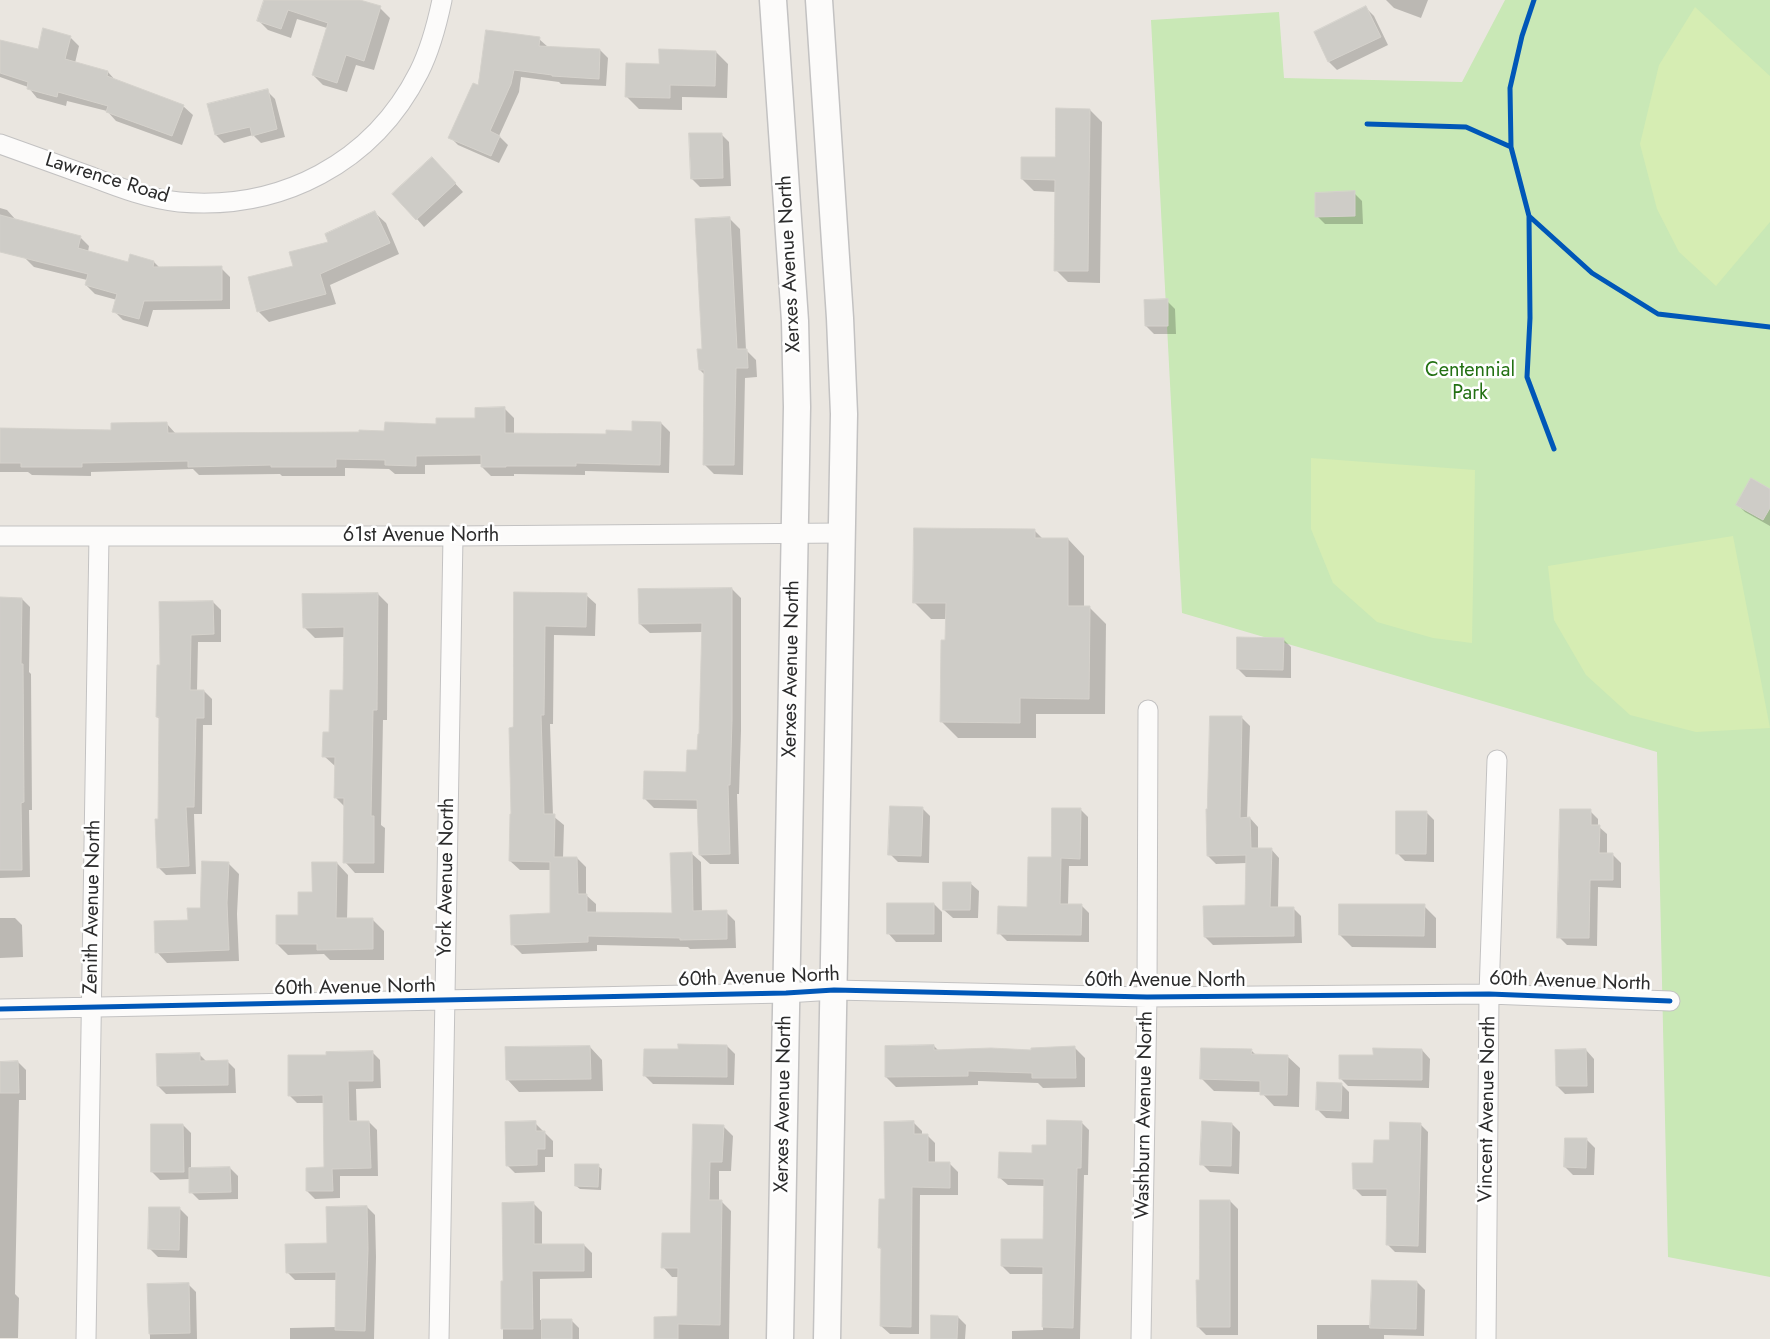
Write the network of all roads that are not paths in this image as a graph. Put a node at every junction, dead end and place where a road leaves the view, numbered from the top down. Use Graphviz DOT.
graph roads {
  1 [pos="442,0"];
  2 [pos="773,0"];
  3 [pos="819,0"];
  4 [pos="0,144"];
  5 [pos="794,533"];
  6 [pos="843,533"];
  7 [pos="0,536"];
  8 [pos="99,536"];
  9 [pos="453,536"];
  10 [pos="1148,710"];
  11 [pos="1498,760"];
  12 [pos="834,990"];
  13 [pos="786,993"];
  14 [pos="1489,994"];
  15 [pos="1148,997"];
  16 [pos="445,1001"];
  17 [pos="1670,1001"];
  18 [pos="91,1007"];
  19 [pos="0,1008"];
  20 [pos="86,1339"];
  21 [pos="439,1339"];
  22 [pos="780,1339"];
  23 [pos="827,1339"];
  24 [pos="1142,1339"];
  25 [pos="1486,1339"];
  1 -- 4 [label="street, Lawrence Road"];
  2 -- 5 [label="street, Xerxes Avenue North"];
  3 -- 6 [label="street"];
  5 -- 6 [label="street, 61st Avenue North"];
  5 -- 9 [label="street, 61st Avenue North"];
  5 -- 13 [label="street, Xerxes Avenue North"];
  6 -- 12 [label="street"];
  7 -- 8 [label="street, 61st Avenue North"];
  8 -- 9 [label="street, 61st Avenue North"];
  8 -- 18 [label="street, Zenith Avenue North"];
  9 -- 16 [label="street, York Avenue North"];
  10 -- 15 [label="street, Washburn Avenue North"];
  11 -- 14 [label="street, Vincent Avenue North"];
  12 -- 13 [label="street, 60th Avenue North"];
  12 -- 15 [label="street, 60th Avenue North"];
  12 -- 23 [label="street"];
  13 -- 16 [label="street, 60th Avenue North"];
  13 -- 22 [label="street, Xerxes Avenue North"];
  14 -- 15 [label="street, 60th Avenue North"];
  14 -- 17 [label="street, 60th Avenue North"];
  14 -- 25 [label="street, Vincent Avenue North"];
  15 -- 24 [label="street, Washburn Avenue North"];
  16 -- 18 [label="street, 60th Avenue North"];
  16 -- 21 [label="street, York Avenue North"];
  18 -- 19 [label="street, 60th Avenue North"];
  18 -- 20 [label="street, Zenith Avenue North"];
}
